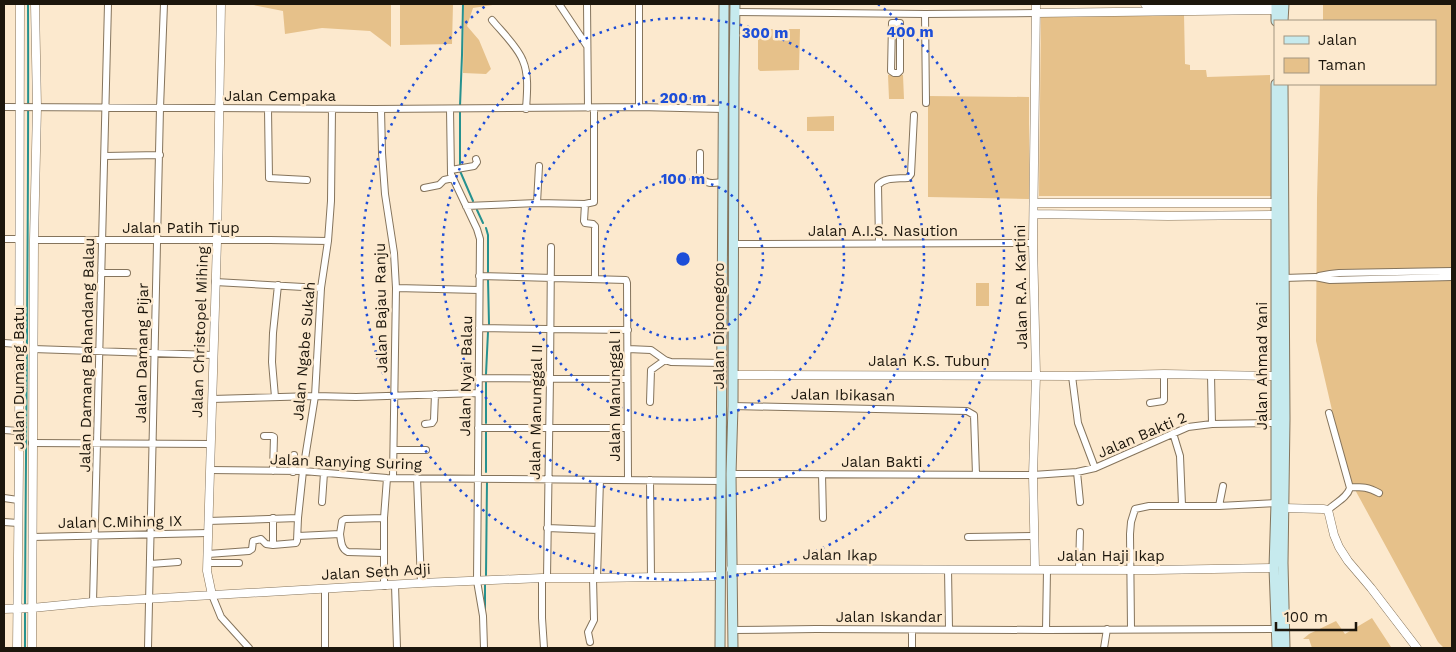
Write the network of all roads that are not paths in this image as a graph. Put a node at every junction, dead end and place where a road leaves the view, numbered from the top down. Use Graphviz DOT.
graph roads {
  1 [pos="20,4"];
  2 [pos="35,4"];
  3 [pos="108,4"];
  4 [pos="164,4"];
  5 [pos="221,4"];
  6 [pos="559,4"];
  7 [pos="587,4"];
  8 [pos="639,4"];
  9 [pos="724,4"];
  10 [pos="1036,4"];
  11 [pos="1145,4"];
  12 [pos="1280,7"];
  13 [pos="735,8"];
  14 [pos="1099,8"];
  15 [pos="1155,8"];
  16 [pos="1036,13"];
  17 [pos="896,14"];
  18 [pos="925,14"];
  19 [pos="492,20"];
  20 [pos="1276,20"];
  21 [pos="1284,20"];
  22 [pos="896,23"];
  23 [pos="588,47"];
  24 [pos="1276,85"];
  25 [pos="1284,85"];
  26 [pos="926,103"];
  27 [pos="4,107"];
  28 [pos="20,107"];
  29 [pos="35,107"];
  30 [pos="639,107"];
  31 [pos="105,108"];
  32 [pos="160,108"];
  33 [pos="591,108"];
  34 [pos="220,109"];
  35 [pos="268,109"];
  36 [pos="332,109"];
  37 [pos="381,109"];
  38 [pos="455,109"];
  39 [pos="526,109"];
  40 [pos="723,109"];
  41 [pos="734,109"];
  42 [pos="914,115"];
  43 [pos="700,153"];
  44 [pos="105,156"];
  45 [pos="160,156"];
  46 [pos="476,159"];
  47 [pos="723,162"];
  48 [pos="734,162"];
  49 [pos="539,166"];
  50 [pos="455,170"];
  51 [pos="453,178"];
  52 [pos="307,180"];
  53 [pos="723,182"];
  54 [pos="424,188"];
  55 [pos="538,203"];
  56 [pos="1034,203"];
  57 [pos="1276,203"];
  58 [pos="585,204"];
  59 [pos="1239,204"];
  60 [pos="469,206"];
  61 [pos="1034,214"];
  62 [pos="1276,215"];
  63 [pos="1239,216"];
  64 [pos="4,239"];
  65 [pos="19,239"];
  66 [pos="34,240"];
  67 [pos="102,240"];
  68 [pos="158,240"];
  69 [pos="217,241"];
  70 [pos="328,241"];
  71 [pos="879,243"];
  72 [pos="1033,243"];
  73 [pos="733,244"];
  74 [pos="551,247"];
  75 [pos="1452,271"];
  76 [pos="101,273"];
  77 [pos="127,274"];
  78 [pos="1431,274"];
  79 [pos="483,276"];
  80 [pos="1452,277"];
  81 [pos="550,278"];
  82 [pos="1284,278"];
  83 [pos="595,279"];
  84 [pos="216,282"];
  85 [pos="278,285"];
  86 [pos="321,288"];
  87 [pos="396,288"];
  88 [pos="479,290"];
  89 [pos="723,310"];
  90 [pos="734,310"];
  91 [pos="1279,316"];
  92 [pos="483,328"];
  93 [pos="549,329"];
  94 [pos="628,330"];
  95 [pos="4,343"];
  96 [pos="18,344"];
  97 [pos="33,349"];
  98 [pos="628,349"];
  99 [pos="99,351"];
  100 [pos="156,352"];
  101 [pos="214,355"];
  102 [pos="665,360"];
  103 [pos="722,363"];
  104 [pos="1164,374"];
  105 [pos="733,375"];
  106 [pos="1036,375"];
  107 [pos="1211,375"];
  108 [pos="1072,376"];
  109 [pos="1275,376"];
  110 [pos="482,378"];
  111 [pos="550,378"];
  112 [pos="627,379"];
  113 [pos="478,393"];
  114 [pos="435,394"];
  115 [pos="394,395"];
  116 [pos="315,396"];
  117 [pos="275,397"];
  118 [pos="212,400"];
  119 [pos="650,402"];
  120 [pos="1150,403"];
  121 [pos="733,406"];
  122 [pos="1329,413"];
  123 [pos="1279,420"];
  124 [pos="426,424"];
  125 [pos="1212,424"];
  126 [pos="481,428"];
  127 [pos="549,428"];
  128 [pos="627,428"];
  129 [pos="4,430"];
  130 [pos="19,431"];
  131 [pos="1173,433"];
  132 [pos="264,436"];
  133 [pos="32,443"];
  134 [pos="153,443"];
  135 [pos="97,444"];
  136 [pos="211,444"];
  137 [pos="394,450"];
  138 [pos="426,450"];
  139 [pos="294,455"];
  140 [pos="1095,468"];
  141 [pos="210,470"];
  142 [pos="273,471"];
  143 [pos="303,471"];
  144 [pos="293,472"];
  145 [pos="1077,472"];
  146 [pos="324,473"];
  147 [pos="731,474"];
  148 [pos="822,474"];
  149 [pos="976,475"];
  150 [pos="1033,475"];
  151 [pos="390,477"];
  152 [pos="417,478"];
  153 [pos="481,478"];
  154 [pos="548,479"];
  155 [pos="600,480"];
  156 [pos="628,480"];
  157 [pos="650,480"];
  158 [pos="721,481"];
  159 [pos="1223,486"];
  160 [pos="1350,487"];
  161 [pos="1379,493"];
  162 [pos="4,498"];
  163 [pos="18,500"];
  164 [pos="322,502"];
  165 [pos="1080,502"];
  166 [pos="1182,505"];
  167 [pos="1219,506"];
  168 [pos="1279,506"];
  169 [pos="1328,510"];
  170 [pos="273,518"];
  171 [pos="298,518"];
  172 [pos="384,518"];
  173 [pos="822,518"];
  174 [pos="208,520"];
  175 [pos="4,522"];
  176 [pos="18,523"];
  177 [pos="547,528"];
  178 [pos="598,530"];
  179 [pos="208,532"];
  180 [pos="1080,532"];
  181 [pos="150,534"];
  182 [pos="340,534"];
  183 [pos="95,535"];
  184 [pos="298,536"];
  185 [pos="1033,536"];
  186 [pos="32,537"];
  187 [pos="968,537"];
  188 [pos="273,545"];
  189 [pos="383,553"];
  190 [pos="208,554"];
  191 [pos="178,562"];
  192 [pos="207,563"];
  193 [pos="239,563"];
  194 [pos="150,564"];
  195 [pos="1274,568"];
  196 [pos="731,569"];
  197 [pos="948,569"];
  198 [pos="1035,569"];
  199 [pos="1079,569"];
  200 [pos="1131,569"];
  201 [pos="1047,570"];
  202 [pos="721,576"];
  203 [pos="544,578"];
  204 [pos="595,578"];
  205 [pos="651,578"];
  206 [pos="480,580"];
  207 [pos="421,583"];
  208 [pos="395,585"];
  209 [pos="384,586"];
  210 [pos="325,589"];
  211 [pos="212,595"];
  212 [pos="150,599"];
  213 [pos="93,602"];
  214 [pos="18,608"];
  215 [pos="30,608"];
  216 [pos="4,609"];
  217 [pos="949,629"];
  218 [pos="1107,629"];
  219 [pos="1131,629"];
  220 [pos="1277,629"];
  221 [pos="733,630"];
  222 [pos="912,630"];
  223 [pos="1046,630"];
  224 [pos="590,642"];
  225 [pos="17,648"];
  226 [pos="32,648"];
  227 [pos="148,648"];
  228 [pos="249,648"];
  229 [pos="325,648"];
  230 [pos="397,648"];
  231 [pos="484,648"];
  232 [pos="544,648"];
  233 [pos="720,648"];
  234 [pos="733,648"];
  235 [pos="912,648"];
  236 [pos="1104,648"];
  237 [pos="1277,648"];
  238 [pos="1285,648"];
  239 [pos="1417,648"];
  1 -- 28 [label="street"];
  2 -- 29 [label="street, Jalan Dumang Batu"];
  3 -- 31 [label="street, Jalan Damang Bahandang Balau"];
  4 -- 32 [label="street, Jalan Damang Pijar"];
  5 -- 34 [label="street, Jalan Christopel Mihing"];
  6 -- 23 [label="street"];
  7 -- 23 [label="street"];
  8 -- 30 [label="street"];
  9 -- 40 [label="main road, Jalan Diponegoro"];
  10 -- 16 [label="street, Jalan R.A. Kartini"];
  11 -- 15 [label="street"];
  12 -- 15 [label="street"];
  12 -- 20 [label="main road"];
  12 -- 21 [label="main road"];
  13 -- 17 [label="street"];
  13 -- 41 [label="main road, Jalan Diponegoro"];
  14 -- 15 [label="street"];
  14 -- 16 [label="street"];
  16 -- 18 [label="street"];
  16 -- 56 [label="street, Jalan R.A. Kartini"];
  17 -- 18 [label="street"];
  17 -- 22 [label="street"];
  18 -- 26 [label="street"];
  19 -- 39 [label="street"];
  22 -- 22 [label="street"];
  23 -- 33 [label="street"];
  24 -- 57 [label="main road, Jalan Ahmad Yani"];
  25 -- 82 [label="main road, Jalan Ahmad Yani"];
  27 -- 28 [label="street, Jalan Cempaka"];
  28 -- 29 [label="street, Jalan Cempaka"];
  28 -- 65 [label="street"];
  29 -- 31 [label="street, Jalan Cempaka"];
  29 -- 66 [label="street, Jalan Dumang Batu"];
  30 -- 33 [label="street, Jalan Cempaka"];
  30 -- 40 [label="street, Jalan Cempaka"];
  31 -- 32 [label="street, Jalan Cempaka"];
  31 -- 44 [label="street, Jalan Damang Bahandang Balau"];
  32 -- 34 [label="street, Jalan Cempaka"];
  32 -- 45 [label="street, Jalan Damang Pijar"];
  33 -- 39 [label="street, Jalan Cempaka"];
  33 -- 58 [label="street"];
  34 -- 35 [label="street, Jalan Cempaka"];
  34 -- 69 [label="street, Jalan Christopel Mihing"];
  35 -- 36 [label="street, Jalan Cempaka"];
  35 -- 52 [label="street"];
  36 -- 37 [label="street, Jalan Cempaka"];
  36 -- 70 [label="street, Jalan Ngabe Sukah"];
  37 -- 38 [label="street, Jalan Cempaka"];
  37 -- 87 [label="street, Jalan Bajau Ranju"];
  38 -- 39 [label="street, Jalan Cempaka"];
  38 -- 50 [label="street, Jalan Nyai Balau"];
  40 -- 41 [label="main road"];
  40 -- 47 [label="main road, Jalan Diponegoro"];
  41 -- 48 [label="main road, Jalan Diponegoro"];
  42 -- 71 [label="street"];
  43 -- 53 [label="street"];
  44 -- 45 [label="street"];
  44 -- 67 [label="street, Jalan Damang Bahandang Balau"];
  45 -- 68 [label="street, Jalan Damang Pijar"];
  46 -- 50 [label="street"];
  47 -- 48 [label="main road"];
  47 -- 53 [label="main road, Jalan Diponegoro"];
  48 -- 73 [label="main road, Jalan Diponegoro"];
  49 -- 55 [label="street"];
  50 -- 51 [label="street, Jalan Nyai Balau"];
  51 -- 54 [label="street"];
  51 -- 60 [label="street, Jalan Nyai Balau"];
  53 -- 89 [label="main road, Jalan Diponegoro"];
  55 -- 58 [label="street"];
  55 -- 60 [label="street"];
  56 -- 59 [label="street"];
  56 -- 61 [label="street, Jalan R.A. Kartini"];
  57 -- 59 [label="street"];
  57 -- 62 [label="main road, Jalan Ahmad Yani"];
  58 -- 83 [label="street"];
  59 -- 63 [label="street"];
  60 -- 79 [label="street, Jalan Nyai Balau"];
  61 -- 63 [label="street"];
  61 -- 72 [label="street, Jalan R.A. Kartini"];
  62 -- 63 [label="street"];
  62 -- 91 [label="main road, Jalan Ahmad Yani"];
  64 -- 65 [label="street"];
  65 -- 96 [label="street"];
  66 -- 67 [label="street, Jalan Patih Tiup"];
  66 -- 97 [label="street, Jalan Dumang Batu"];
  67 -- 68 [label="street, Jalan Patih Tiup"];
  67 -- 76 [label="street, Jalan Damang Bahandang Balau"];
  68 -- 69 [label="street, Jalan Patih Tiup"];
  68 -- 100 [label="street, Jalan Damang Pijar"];
  69 -- 70 [label="street, Jalan Patih Tiup"];
  69 -- 84 [label="street, Jalan Christopel Mihing"];
  70 -- 86 [label="street, Jalan Ngabe Sukah"];
  71 -- 72 [label="street, Jalan A.I.S. Nasution"];
  71 -- 73 [label="street, Jalan A.I.S. Nasution"];
  72 -- 106 [label="street, Jalan R.A. Kartini"];
  73 -- 90 [label="main road, Jalan Diponegoro"];
  74 -- 81 [label="street, Jalan Manunggal II"];
  75 -- 78 [label="street"];
  76 -- 77 [label="street"];
  76 -- 99 [label="street, Jalan Damang Bahandang Balau"];
  78 -- 80 [label="street"];
  78 -- 82 [label="street"];
  79 -- 81 [label="street"];
  79 -- 88 [label="street, Jalan Nyai Balau"];
  81 -- 83 [label="street"];
  81 -- 93 [label="street, Jalan Manunggal II"];
  82 -- 91 [label="main road, Jalan Ahmad Yani"];
  83 -- 94 [label="street, Jalan Manunggal I"];
  84 -- 85 [label="street"];
  84 -- 101 [label="street, Jalan Christopel Mihing"];
  85 -- 86 [label="street"];
  85 -- 117 [label="street"];
  86 -- 116 [label="street, Jalan Ngabe Sukah"];
  87 -- 88 [label="street"];
  87 -- 115 [label="street, Jalan Bajau Ranju"];
  88 -- 92 [label="street, Jalan Nyai Balau"];
  89 -- 90 [label="main road"];
  89 -- 103 [label="main road, Jalan Diponegoro"];
  90 -- 105 [label="main road, Jalan Diponegoro"];
  91 -- 109 [label="main road, Jalan Ahmad Yani"];
  91 -- 123 [label="main road, Jalan Ahmad Yani"];
  92 -- 93 [label="street"];
  92 -- 110 [label="street, Jalan Nyai Balau"];
  93 -- 94 [label="street"];
  93 -- 111 [label="street, Jalan Manunggal II"];
  94 -- 98 [label="street, Jalan Manunggal I"];
  95 -- 96 [label="street"];
  96 -- 130 [label="street"];
  97 -- 99 [label="street"];
  97 -- 133 [label="street, Jalan Dumang Batu"];
  98 -- 102 [label="street"];
  98 -- 112 [label="street, Jalan Manunggal I"];
  99 -- 100 [label="street"];
  99 -- 135 [label="street, Jalan Damang Bahandang Balau"];
  100 -- 101 [label="street"];
  100 -- 134 [label="street, Jalan Damang Pijar"];
  101 -- 118 [label="street, Jalan Christopel Mihing"];
  102 -- 103 [label="street"];
  102 -- 119 [label="street"];
  103 -- 158 [label="main road, Jalan Diponegoro"];
  104 -- 107 [label="street, Jalan K.S. Tubun"];
  104 -- 108 [label="street, Jalan K.S. Tubun"];
  104 -- 120 [label="street"];
  105 -- 106 [label="street, Jalan K.S. Tubun"];
  105 -- 121 [label="main road, Jalan Diponegoro"];
  106 -- 108 [label="street, Jalan K.S. Tubun"];
  106 -- 150 [label="street, Jalan R.A. Kartini"];
  107 -- 109 [label="street, Jalan K.S. Tubun"];
  107 -- 125 [label="street"];
  108 -- 140 [label="street"];
  109 -- 123 [label="main road, Jalan Ahmad Yani"];
  110 -- 111 [label="street"];
  110 -- 113 [label="street, Jalan Nyai Balau"];
  111 -- 112 [label="street"];
  111 -- 127 [label="street, Jalan Manunggal II"];
  112 -- 128 [label="street, Jalan Manunggal I"];
  113 -- 114 [label="street"];
  113 -- 126 [label="street, Jalan Nyai Balau"];
  114 -- 115 [label="street"];
  114 -- 124 [label="street"];
  115 -- 116 [label="street"];
  115 -- 137 [label="street, Jalan Bajau Ranju"];
  116 -- 117 [label="street"];
  116 -- 143 [label="street, Jalan Ngabe Sukah"];
  117 -- 118 [label="street"];
  118 -- 136 [label="street, Jalan Christopel Mihing"];
  121 -- 147 [label="main road, Jalan Diponegoro"];
  121 -- 149 [label="street, Jalan Ibikasan"];
  122 -- 160 [label="street"];
  123 -- 125 [label="street, Jalan Bakti 2"];
  123 -- 168 [label="main road, Jalan Ahmad Yani"];
  125 -- 131 [label="street, Jalan Bakti 2"];
  126 -- 127 [label="street"];
  126 -- 153 [label="street, Jalan Nyai Balau"];
  127 -- 128 [label="street"];
  127 -- 154 [label="street, Jalan Manunggal II"];
  128 -- 156 [label="street, Jalan Manunggal I"];
  129 -- 130 [label="street"];
  130 -- 163 [label="street"];
  131 -- 140 [label="street, Jalan Bakti 2"];
  131 -- 166 [label="street"];
  132 -- 142 [label="street"];
  133 -- 135 [label="street"];
  133 -- 186 [label="street, Jalan Dumang Batu"];
  134 -- 135 [label="street"];
  134 -- 136 [label="street"];
  134 -- 181 [label="street, Jalan Damang Pijar"];
  135 -- 183 [label="street, Jalan Damang Bahandang Balau"];
  136 -- 141 [label="street, Jalan Christopel Mihing"];
  137 -- 138 [label="street"];
  137 -- 151 [label="street, Jalan Bajau Ranju"];
  139 -- 144 [label="street"];
  140 -- 145 [label="street, Jalan Bakti 2"];
  141 -- 142 [label="street, Jalan Ranying Suring"];
  141 -- 174 [label="street, Jalan Christopel Mihing"];
  142 -- 144 [label="street, Jalan Ranying Suring"];
  143 -- 144 [label="street, Jalan Ranying Suring"];
  143 -- 146 [label="street, Jalan Ranying Suring"];
  143 -- 171 [label="street, Jalan Ngabe Sukah"];
  145 -- 150 [label="street, Jalan Bakti 2"];
  145 -- 165 [label="street"];
  146 -- 151 [label="street, Jalan Ranying Suring"];
  146 -- 164 [label="street"];
  147 -- 148 [label="street, Jalan Bakti"];
  147 -- 196 [label="main road, Jalan Diponegoro"];
  148 -- 149 [label="street, Jalan Bakti"];
  148 -- 173 [label="street"];
  149 -- 150 [label="street, Jalan Bakti"];
  150 -- 185 [label="street, Jalan R.A. Kartini"];
  151 -- 152 [label="street, Jalan Ranying Suring"];
  151 -- 172 [label="street, Jalan Bajau Ranju"];
  152 -- 153 [label="street, Jalan Ranying Suring"];
  152 -- 207 [label="street"];
  153 -- 154 [label="street, Jalan Ranying Suring"];
  153 -- 206 [label="street, Jalan Nyai Balau"];
  154 -- 155 [label="street, Jalan Ranying Suring"];
  154 -- 177 [label="street, Jalan Manunggal II"];
  155 -- 156 [label="street, Jalan Ranying Suring"];
  155 -- 178 [label="street"];
  156 -- 157 [label="street, Jalan Ranying Suring"];
  157 -- 158 [label="street, Jalan Ranying Suring"];
  157 -- 205 [label="street"];
  158 -- 202 [label="main road, Jalan Diponegoro"];
  159 -- 167 [label="street"];
  160 -- 161 [label="street"];
  160 -- 169 [label="street"];
  162 -- 163 [label="street"];
  163 -- 176 [label="street"];
  166 -- 167 [label="street"];
  166 -- 200 [label="street"];
  167 -- 168 [label="street"];
  168 -- 169 [label="street"];
  168 -- 195 [label="main road, Jalan Ahmad Yani"];
  168 -- 238 [label="main road, Jalan Ahmad Yani"];
  169 -- 239 [label="street"];
  170 -- 171 [label="street"];
  170 -- 174 [label="street"];
  170 -- 188 [label="street"];
  171 -- 184 [label="street, Jalan Ngabe Sukah"];
  172 -- 182 [label="street"];
  172 -- 189 [label="street, Jalan Bajau Ranju"];
  174 -- 179 [label="street, Jalan Christopel Mihing"];
  175 -- 176 [label="street"];
  176 -- 214 [label="street"];
  177 -- 178 [label="street"];
  177 -- 203 [label="street, Jalan Manunggal II"];
  178 -- 204 [label="street"];
  179 -- 181 [label="street, Jalan C.Mihing IX"];
  179 -- 190 [label="street, Jalan Christopel Mihing"];
  180 -- 199 [label="street"];
  181 -- 183 [label="street, Jalan C.Mihing IX"];
  181 -- 194 [label="street, Jalan Damang Pijar"];
  182 -- 184 [label="street"];
  182 -- 189 [label="street"];
  183 -- 186 [label="street, Jalan C.Mihing IX"];
  183 -- 213 [label="street, Jalan Damang Bahandang Balau"];
  184 -- 188 [label="street"];
  185 -- 187 [label="street"];
  185 -- 198 [label="street, Jalan R.A. Kartini"];
  186 -- 215 [label="street, Jalan Dumang Batu"];
  188 -- 190 [label="street"];
  189 -- 209 [label="street, Jalan Bajau Ranju"];
  190 -- 192 [label="street, Jalan Christopel Mihing"];
  191 -- 194 [label="street"];
  192 -- 193 [label="street"];
  192 -- 211 [label="street, Jalan Christopel Mihing"];
  194 -- 212 [label="street, Jalan Damang Pijar"];
  195 -- 200 [label="street, Jalan Haji Ikap"];
  195 -- 220 [label="main road, Jalan Ahmad Yani"];
  196 -- 197 [label="street, Jalan Ikap"];
  196 -- 221 [label="main road, Jalan Diponegoro"];
  197 -- 198 [label="street, Jalan Haji Ikap"];
  197 -- 217 [label="street"];
  198 -- 201 [label="street, Jalan Haji Ikap"];
  199 -- 200 [label="street, Jalan Haji Ikap"];
  199 -- 201 [label="street, Jalan Haji Ikap"];
  200 -- 219 [label="street"];
  201 -- 223 [label="street"];
  202 -- 205 [label="street, Jalan Seth Adji"];
  202 -- 233 [label="main road, Jalan Diponegoro"];
  203 -- 204 [label="street, Jalan Seth Adji"];
  203 -- 206 [label="street, Jalan Seth Adji"];
  203 -- 232 [label="street, Jalan Manunggal II"];
  204 -- 205 [label="street, Jalan Seth Adji"];
  204 -- 224 [label="street"];
  206 -- 207 [label="street, Jalan Seth Adji"];
  206 -- 231 [label="street, Jalan Nyai Balau"];
  207 -- 208 [label="street, Jalan Seth Adji"];
  208 -- 209 [label="street, Jalan Seth Adji"];
  208 -- 230 [label="street"];
  209 -- 210 [label="street, Jalan Seth Adji"];
  210 -- 211 [label="street, Jalan Seth Adji"];
  210 -- 229 [label="street"];
  211 -- 212 [label="street, Jalan Seth Adji"];
  211 -- 228 [label="street, Jalan Christopel Mihing"];
  212 -- 213 [label="street, Jalan Seth Adji"];
  212 -- 227 [label="street, Jalan Damang Pijar"];
  213 -- 215 [label="street, Jalan Seth Adji"];
  214 -- 215 [label="street, Jalan Seth Adji"];
  214 -- 216 [label="street"];
  214 -- 225 [label="street"];
  215 -- 226 [label="street, Jalan Dumang Batu"];
  217 -- 222 [label="street, Jalan Iskandar"];
  217 -- 223 [label="street, Jalan Iskandar"];
  218 -- 219 [label="street, Jalan Iskandar"];
  218 -- 223 [label="street, Jalan Iskandar"];
  218 -- 236 [label="street"];
  219 -- 220 [label="street, Jalan Iskandar"];
  220 -- 237 [label="main road, Jalan Ahmad Yani"];
  221 -- 222 [label="street, Jalan Iskandar"];
  221 -- 234 [label="main road, Jalan Diponegoro"];
  222 -- 235 [label="street"];
}
